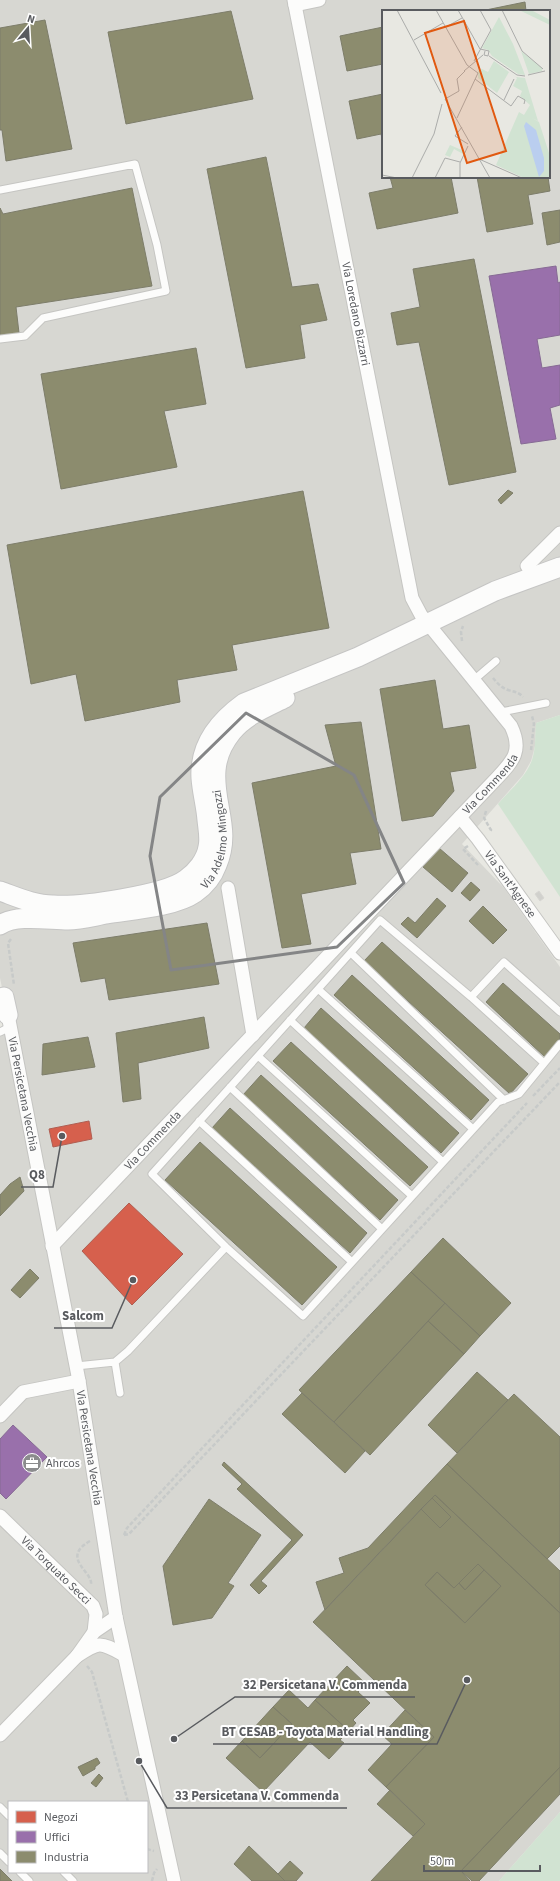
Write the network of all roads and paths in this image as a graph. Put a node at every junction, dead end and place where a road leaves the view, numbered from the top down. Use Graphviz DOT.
graph roads {
  1 [pos="320,0"];
  2 [pos="294,2"];
  3 [pos="0,190"];
  4 [pos="0,339"];
  5 [pos="560,533"];
  6 [pos="527,566"];
  7 [pos="560,567"];
  8 [pos="428,624"];
  9 [pos="358,657"];
  10 [pos="496,661"];
  11 [pos="474,679"];
  12 [pos="546,703"];
  13 [pos="502,712"];
  14 [pos="460,817"];
  15 [pos="228,888"];
  16 [pos="0,891"];
  17 [pos="0,925"];
  18 [pos="351,953"];
  19 [pos="560,953"];
  20 [pos="318,989"];
  21 [pos="472,997"];
  22 [pos="4,1011"];
  23 [pos="560,1012"];
  24 [pos="290,1020"];
  25 [pos="253,1035"];
  26 [pos="560,1044"];
  27 [pos="258,1056"];
  28 [pos="544,1063"];
  29 [pos="560,1068"];
  30 [pos="560,1082"];
  31 [pos="230,1087"];
  32 [pos="504,1100"];
  33 [pos="199,1121"];
  34 [pos="473,1129"];
  35 [pos="443,1162"];
  36 [pos="412,1196"];
  37 [pos="382,1229"];
  38 [pos="52,1246"];
  39 [pos="226,1246"];
  40 [pos="352,1262"];
  41 [pos="115,1362"];
  42 [pos="76,1366"];
  43 [pos="79,1382"];
  44 [pos="120,1393"];
  45 [pos="0,1416"];
  46 [pos="0,1516"];
  47 [pos="95,1540"];
  48 [pos="90,1586"];
  49 [pos="116,1617"];
  50 [pos="94,1632"];
  51 [pos="124,1655"];
  52 [pos="80,1659"];
  53 [pos="0,1736"];
  54 [pos="128,1801"];
  55 [pos="0,1807"];
  56 [pos="8,1815"];
  57 [pos="0,1852"];
  58 [pos="8,1861"];
  59 [pos="21,1873"];
  60 [pos="65,1873"];
  61 [pos="175,1880"];
  62 [pos="29,1881"];
  63 [pos="72,1881"];
  1 -- 2 [label="street"];
  2 -- 8 [label="street, Via Loredano Bizzarri"];
  3 -- 4 [label="lane"];
  5 -- 6 [label="street"];
  7 -- 8 [label="street"];
  8 -- 9 [label="street, Via Adelmo Mingozzi"];
  8 -- 11 [label="street, Via Commenda"];
  9 -- 16 [label="street, Via Adelmo Mingozzi"];
  9 -- 17 [label="street, Via Adelmo Mingozzi"];
  10 -- 11 [label="lane"];
  11 -- 13 [label="street, Via Commenda"];
  12 -- 13 [label="lane"];
  13 -- 14 [label="street, Via Commenda"];
  14 -- 19 [label="street, Via Sant'Agnese"];
  14 -- 25 [label="street, Via Commenda"];
  15 -- 25 [label="street"];
  18 -- 20 [label="lane"];
  18 -- 21 [label="lane"];
  18 -- 32 [label="lane"];
  20 -- 24 [label="lane"];
  20 -- 34 [label="lane"];
  21 -- 23 [label="lane"];
  21 -- 28 [label="lane"];
  22 -- 38 [label="street, Via Persicetana Vecchia"];
  24 -- 27 [label="lane"];
  24 -- 35 [label="lane"];
  25 -- 38 [label="street, Via Commenda"];
  26 -- 28 [label="lane"];
  27 -- 31 [label="lane"];
  27 -- 36 [label="lane"];
  28 -- 32 [label="lane"];
  29 -- 30 [label="path"];
  31 -- 33 [label="lane"];
  31 -- 37 [label="lane"];
  32 -- 34 [label="lane"];
  33 -- 39 [label="lane"];
  33 -- 40 [label="lane"];
  34 -- 35 [label="lane"];
  35 -- 36 [label="lane"];
  36 -- 37 [label="lane"];
  37 -- 40 [label="lane"];
  38 -- 42 [label="street, Via Persicetana Vecchia"];
  39 -- 40 [label="lane"];
  39 -- 41 [label="lane"];
  41 -- 42 [label="lane"];
  41 -- 44 [label="lane"];
  42 -- 43 [label="street, Via Persicetana Vecchia"];
  43 -- 45 [label="street"];
  43 -- 49 [label="street, Via Persicetana Vecchia"];
  46 -- 50 [label="street, Via Torquato Secci"];
  47 -- 48 [label="path"];
  49 -- 50 [label="street"];
  49 -- 51 [label="street, Via Persicetana Vecchia"];
  50 -- 52 [label="street"];
  51 -- 52 [label="street"];
  51 -- 61 [label="street, Via Persicetana Vecchia"];
  52 -- 53 [label="street"];
  52 -- 54 [label="path"];
  55 -- 56 [label="lane"];
  57 -- 58 [label="lane"];
  59 -- 62 [label="lane"];
  60 -- 63 [label="lane"];
}
